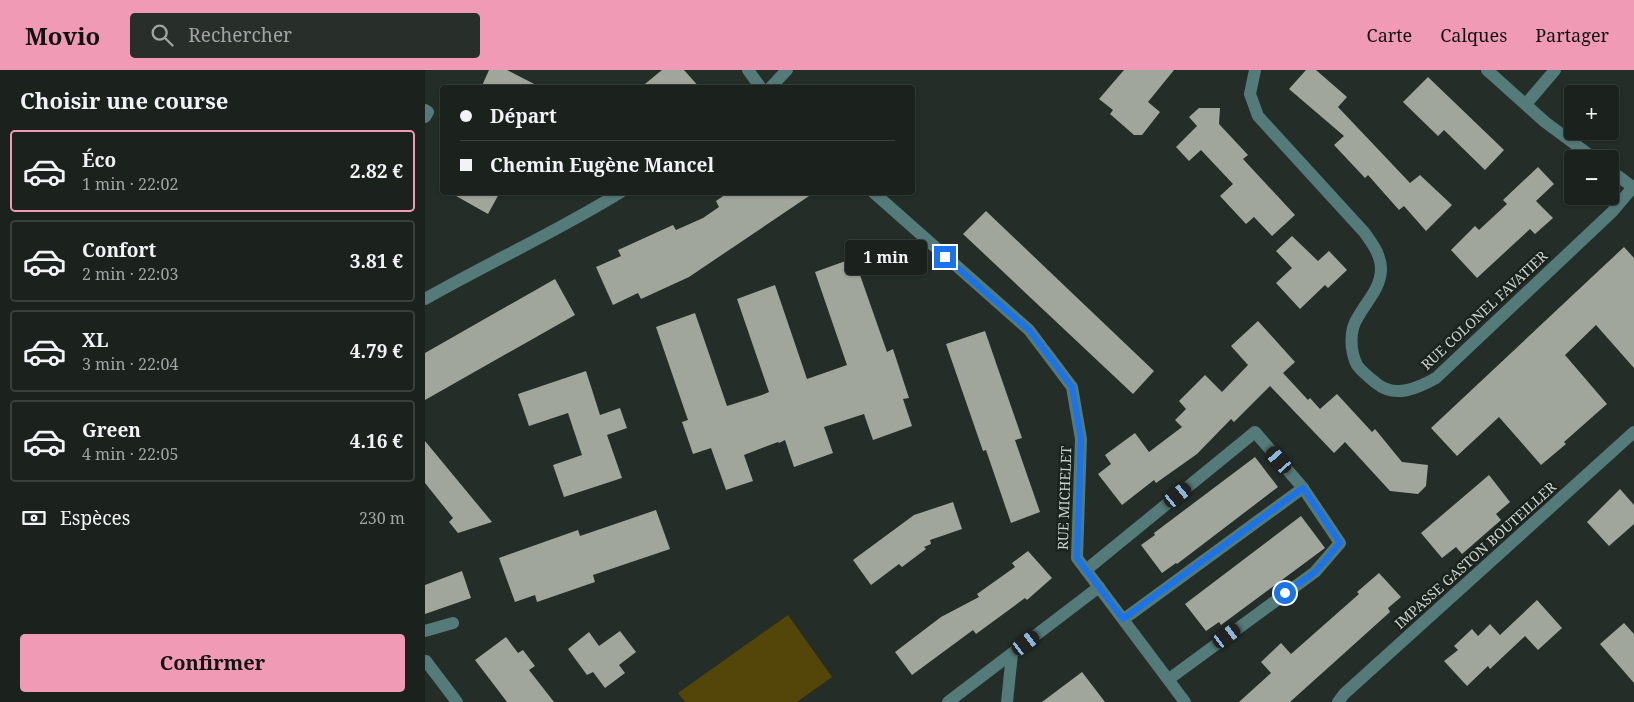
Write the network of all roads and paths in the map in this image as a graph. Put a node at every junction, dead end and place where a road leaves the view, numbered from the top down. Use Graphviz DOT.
graph roads {
  1 [pos="749,70"];
  2 [pos="787,70"];
  3 [pos="1255,70"];
  4 [pos="1487,70"];
  5 [pos="1555,70"];
  6 [pos="759,85"];
  7 [pos="773,85"];
  8 [pos="1526,104"];
  9 [pos="425,110"];
  10 [pos="425,117"];
  11 [pos="1583,150"];
  12 [pos="1619,177"];
  13 [pos="1634,188"];
  14 [pos="616,195"];
  15 [pos="876,195"];
  16 [pos="425,300"];
  17 [pos="1634,432"];
  18 [pos="1303,488"];
  19 [pos="1086,570"];
  20 [pos="1099,587"];
  21 [pos="1123,619"];
  22 [pos="453,623"];
  23 [pos="425,631"];
  24 [pos="1012,654"];
  25 [pos="427,660"];
  26 [pos="1169,679"];
  27 [pos="457,702"];
  28 [pos="948,702"];
  29 [pos="1007,702"];
  30 [pos="1185,702"];
  31 [pos="1338,702"];
  1 -- 6 [label="street"];
  2 -- 7 [label="street"];
  3 -- 13 [label="street, RUE COLONEL FAVATIER"];
  4 -- 8 [label="street"];
  5 -- 8 [label="street"];
  8 -- 11 [label="street"];
  9 -- 10 [label="street"];
  12 -- 13 [label="street"];
  14 -- 16 [label="street"];
  15 -- 19 [label="street, RUE MICHELET"];
  17 -- 31 [label="street, IMPASSE GASTON BOUTEILLER"];
  18 -- 19 [label="street"];
  18 -- 21 [label="street"];
  18 -- 26 [label="street"];
  19 -- 20 [label="street, RUE MICHELET"];
  20 -- 21 [label="street, RUE MICHELET"];
  20 -- 24 [label="street"];
  21 -- 26 [label="street, RUE MICHELET"];
  22 -- 23 [label="street"];
  24 -- 28 [label="street"];
  24 -- 29 [label="street"];
  25 -- 27 [label="street"];
  26 -- 30 [label="street, RUE MICHELET"];
}
